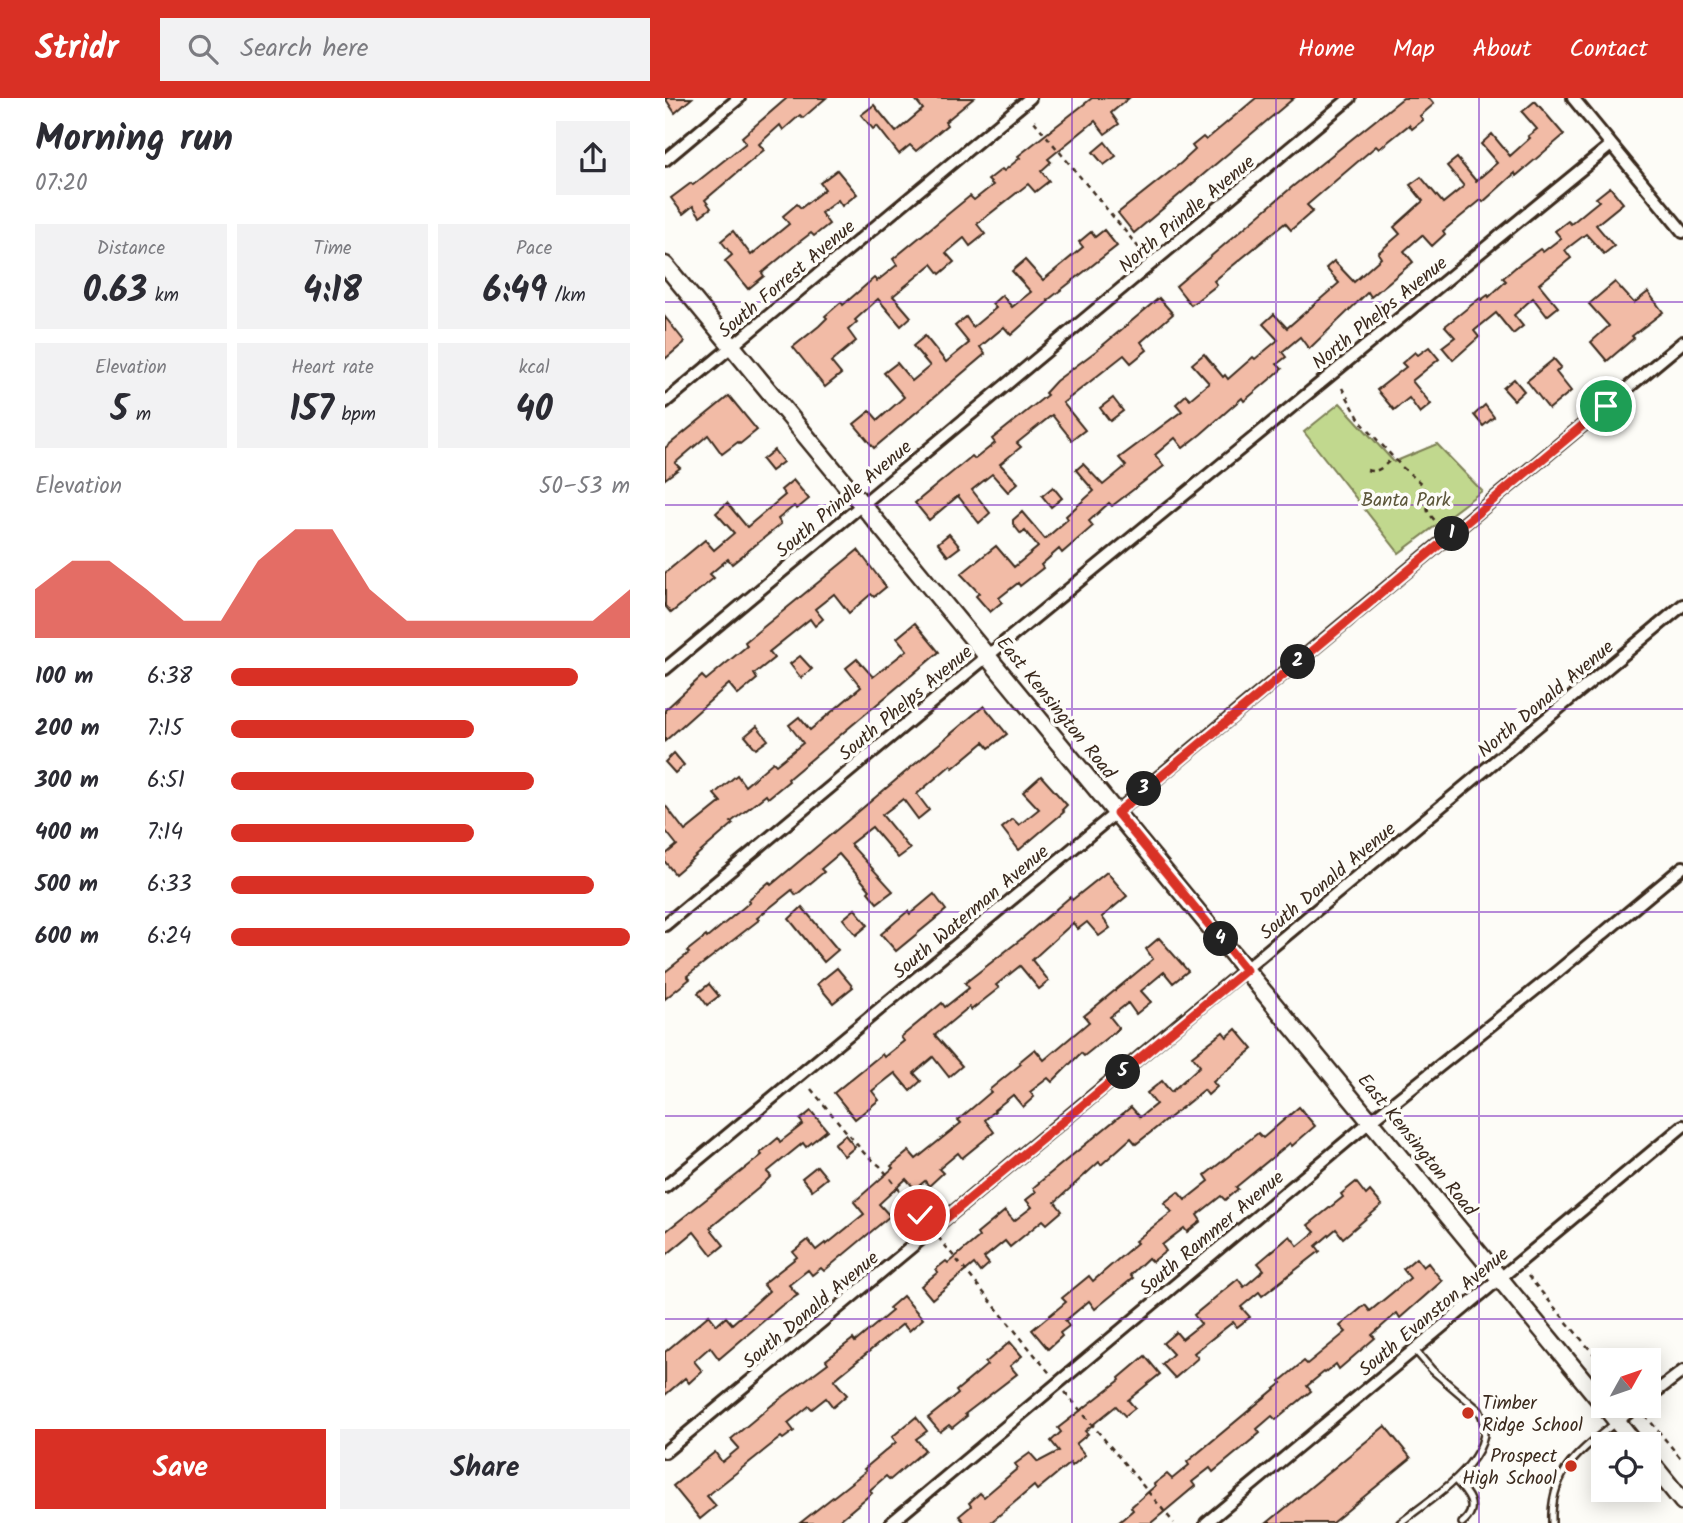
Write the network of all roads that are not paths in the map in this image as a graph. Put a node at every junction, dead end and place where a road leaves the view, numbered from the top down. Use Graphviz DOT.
graph roads {
  1 [pos="739,98"];
  2 [pos="1030,98"];
  3 [pos="1350,98"];
  4 [pos="1573,98"];
  5 [pos="1611,145"];
  6 [pos="665,160"];
  7 [pos="1683,232"];
  8 [pos="665,265"];
  9 [pos="1683,342"];
  10 [pos="732,346"];
  11 [pos="1043,354"];
  12 [pos="665,402"];
  13 [pos="864,505"];
  14 [pos="1169,507"];
  15 [pos="1683,605"];
  16 [pos="988,656"];
  17 [pos="665,669"];
  18 [pos="1117,813"];
  19 [pos="1430,817"];
  20 [pos="1683,867"];
  21 [pos="665,925"];
  22 [pos="1246,970"];
  23 [pos="1371,1120"];
  24 [pos="1683,1126"];
  25 [pos="665,1187"];
  26 [pos="1501,1278"];
  27 [pos="1414,1349"];
  28 [pos="1683,1371"];
  29 [pos="1591,1388"];
  30 [pos="1661,1388"];
  31 [pos="1615,1418"];
  32 [pos="1621,1418"];
  33 [pos="1617,1421"];
  34 [pos="1626,1432"];
  35 [pos="665,1452"];
  36 [pos="1661,1475"];
  37 [pos="1455,1480"];
  38 [pos="1683,1502"];
  39 [pos="891,1523"];
  40 [pos="1206,1523"];
  41 [pos="1400,1523"];
  42 [pos="1462,1523"];
  43 [pos="1552,1523"];
  1 -- 6 [label="street"];
  2 -- 10 [label="street, South Forrest Avenue"];
  3 -- 11 [label="street, North Prindle Avenue"];
  4 -- 5 [label="street"];
  5 -- 7 [label="street"];
  5 -- 14 [label="street, North Phelps Avenue"];
  8 -- 10 [label="main road, East Kensington Road"];
  9 -- 18 [label="street, South Waterman Avenue"];
  10 -- 12 [label="street, South Forrest Avenue"];
  10 -- 13 [label="main road, East Kensington Road"];
  11 -- 13 [label="street, South Prindle Avenue"];
  13 -- 16 [label="main road, East Kensington Road"];
  13 -- 17 [label="street, South Prindle Avenue"];
  14 -- 16 [label="street, South Phelps Avenue"];
  15 -- 19 [label="street, North Donald Avenue"];
  16 -- 18 [label="main road, East Kensington Road"];
  16 -- 21 [label="street, South Phelps Avenue"];
  18 -- 22 [label="main road, East Kensington Road"];
  18 -- 25 [label="street, South Waterman Avenue"];
  19 -- 22 [label="street, South Donald Avenue"];
  20 -- 23 [label="street, South Rammer Avenue"];
  22 -- 23 [label="main road, East Kensington Road"];
  22 -- 35 [label="street, South Donald Avenue"];
  23 -- 26 [label="main road, East Kensington Road"];
  23 -- 39 [label="street, South Rammer Avenue"];
  24 -- 26 [label="street, South Evanston Avenue"];
  26 -- 27 [label="street, South Evanston Avenue"];
  26 -- 29 [label="main road, East Kensington Road"];
  27 -- 37 [label="lane"];
  27 -- 40 [label="street, South Evanston Avenue"];
  28 -- 30 [label="street"];
  31 -- 33 [label="main road, East Kensington Road"];
  32 -- 33 [label="street"];
  33 -- 34 [label="main road, East Kensington Road"];
  33 -- 43 [label="lane"];
  36 -- 38 [label="main road"];
  37 -- 41 [label="lane"];
  37 -- 42 [label="lane"];
}
